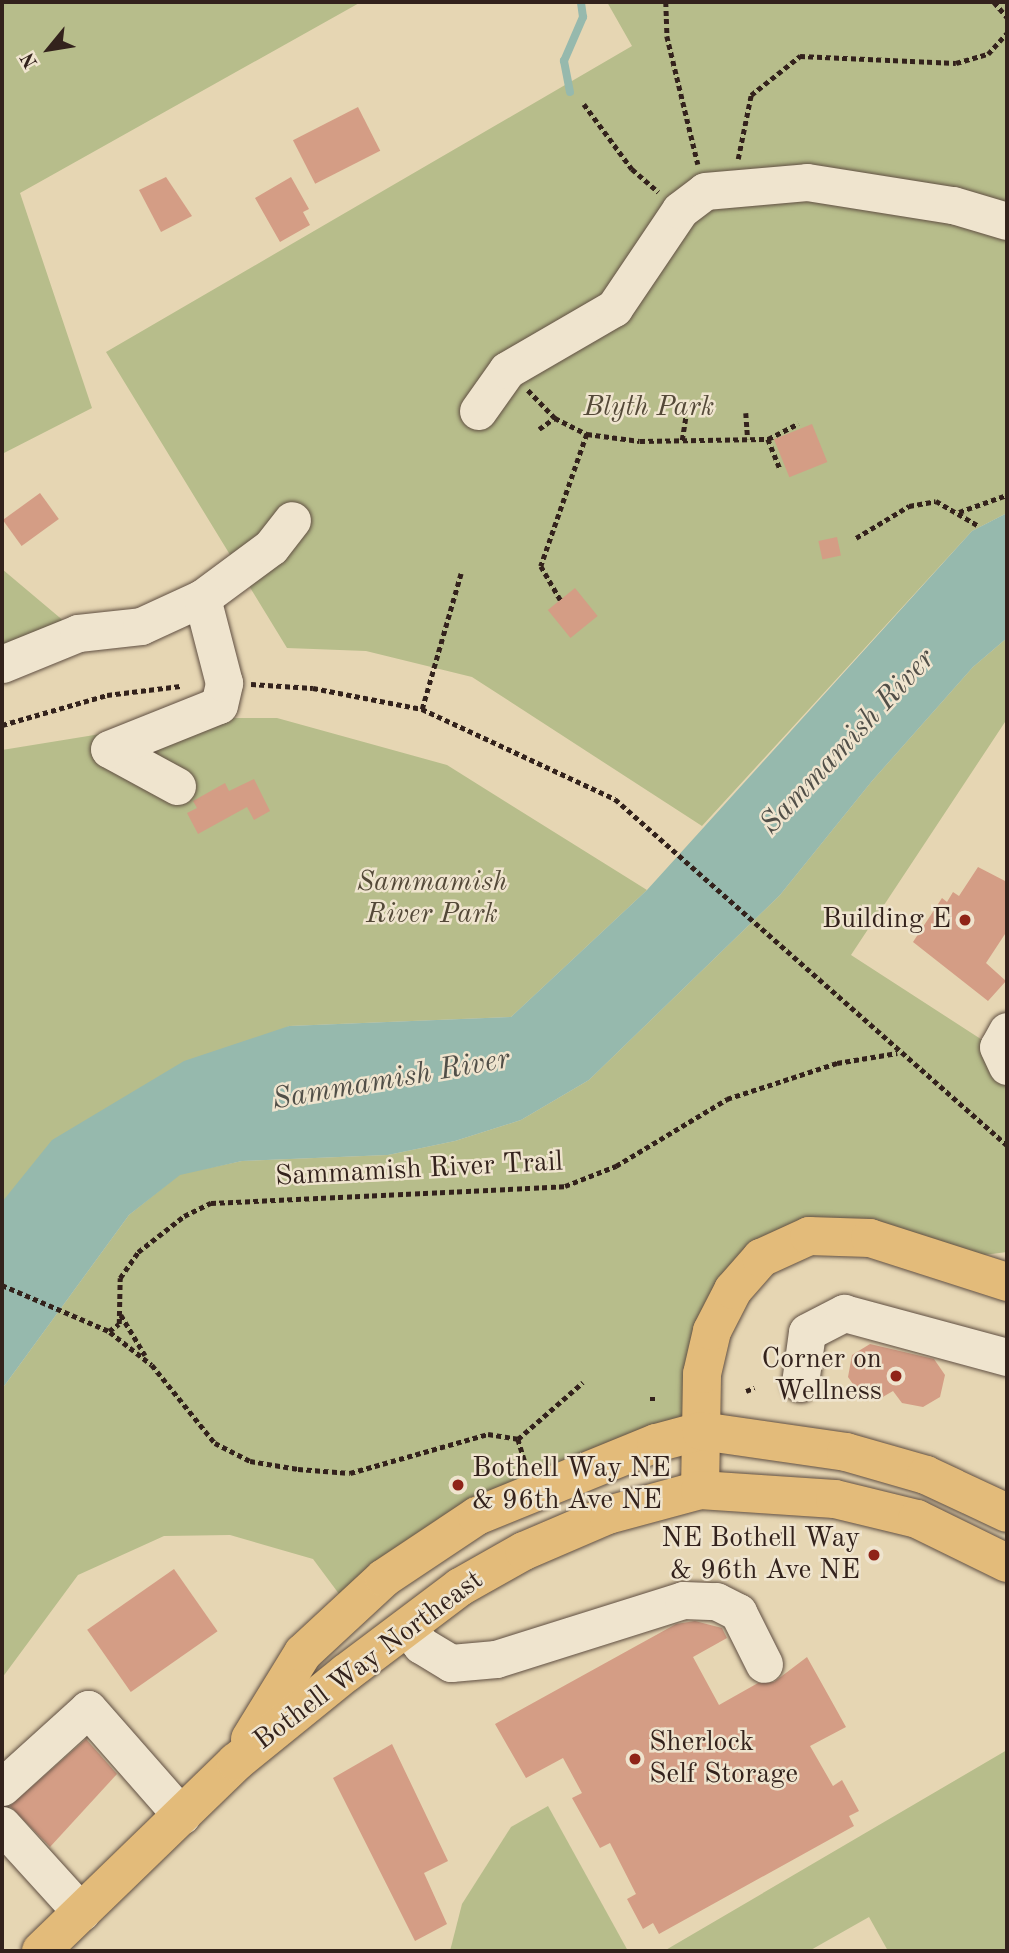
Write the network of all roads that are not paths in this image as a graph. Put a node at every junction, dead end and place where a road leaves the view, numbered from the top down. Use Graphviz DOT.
graph roads {
  1 [pos="1007,221"];
  2 [pos="478,411"];
  3 [pos="292,520"];
  4 [pos="202,598"];
  5 [pos="2,664"];
  6 [pos="177,786"];
  7 [pos="1007,1282"];
  8 [pos="1007,1357"];
  9 [pos="800,1383"];
  10 [pos="701,1432"];
  11 [pos="699,1490"];
  12 [pos="1007,1513"];
  13 [pos="1007,1563"];
  14 [pos="407,1627"];
  15 [pos="764,1664"];
  16 [pos="236,1762"];
  17 [pos="2,1787"];
  18 [pos="182,1816"];
  19 [pos="2,1825"];
  20 [pos="81,1912"];
  21 [pos="41,1951"];
  1 -- 2 [label="street"];
  3 -- 4 [label="street"];
  4 -- 5 [label="street"];
  4 -- 6 [label="street"];
  7 -- 10 [label="main road"];
  8 -- 9 [label="street"];
  10 -- 11 [label="main road"];
  10 -- 12 [label="main road"];
  10 -- 16 [label="main road, Bothell Way Northeast"];
  11 -- 13 [label="main road, Bothell Way Northeast"];
  11 -- 14 [label="main road, Bothell Way Northeast"];
  14 -- 15 [label="street"];
  14 -- 16 [label="main road, Bothell Way Northeast"];
  16 -- 18 [label="main road, Bothell Way Northeast"];
  17 -- 18 [label="street"];
  18 -- 20 [label="main road, Bothell Way Northeast"];
  19 -- 20 [label="street"];
  20 -- 21 [label="main road, Bothell Way Northeast"];
}
